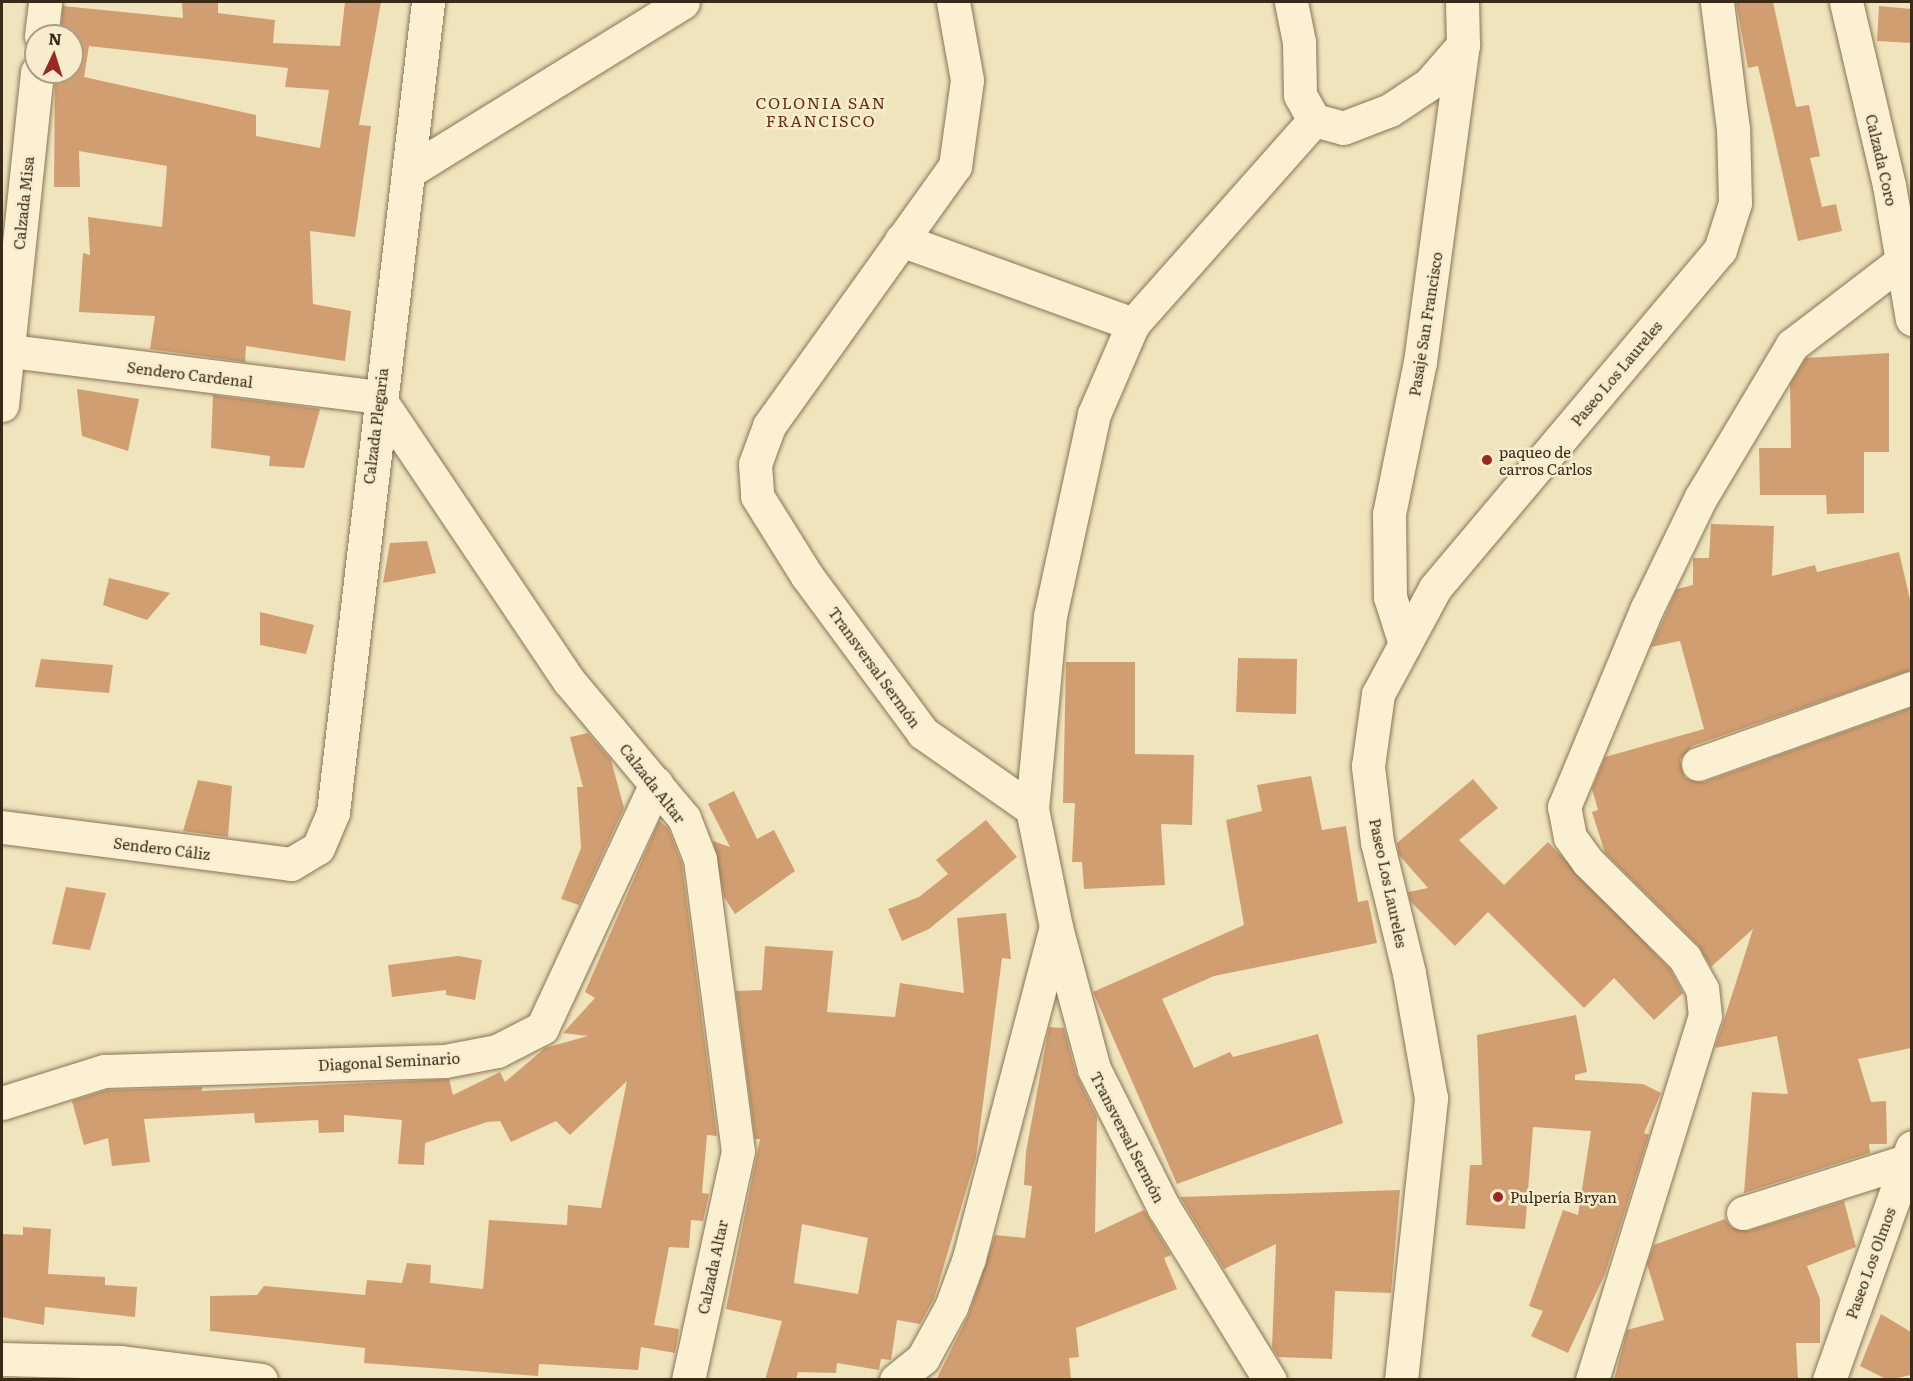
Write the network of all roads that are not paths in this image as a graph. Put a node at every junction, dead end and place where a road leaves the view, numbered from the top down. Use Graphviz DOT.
graph roads {
  1 [pos="45,2"];
  2 [pos="428,2"];
  3 [pos="682,2"];
  4 [pos="953,2"];
  5 [pos="1291,2"];
  6 [pos="1462,2"];
  7 [pos="1717,2"];
  8 [pos="1846,2"];
  9 [pos="42,24"];
  10 [pos="1463,45"];
  11 [pos="36,84"];
  12 [pos="1314,120"];
  13 [pos="408,172"];
  14 [pos="902,240"];
  15 [pos="1903,260"];
  16 [pos="1911,319"];
  17 [pos="1133,324"];
  18 [pos="4,351"];
  19 [pos="378,397"];
  20 [pos="2,405"];
  21 [pos="1405,644"];
  22 [pos="1911,688"];
  23 [pos="1698,764"];
  24 [pos="656,783"];
  25 [pos="1032,808"];
  26 [pos="2,827"];
  27 [pos="318,848"];
  28 [pos="1056,927"];
  29 [pos="2,1103"];
  30 [pos="1910,1156"];
  31 [pos="1743,1213"];
  32 [pos="2,1359"];
  33 [pos="259,1380"];
  34 [pos="688,1380"];
  35 [pos="896,1380"];
  36 [pos="1270,1380"];
  37 [pos="1401,1380"];
  38 [pos="1592,1380"];
  39 [pos="1829,1380"];
  1 -- 9 [label="street"];
  2 -- 13 [label="street, Calzada Plegaria"];
  3 -- 13 [label="street"];
  4 -- 14 [label="street, Transversal Sermón"];
  5 -- 12 [label="street"];
  6 -- 10 [label="street, Pasaje San Francisco"];
  7 -- 21 [label="street, Paseo Los Laureles"];
  8 -- 15 [label="street, Calzada Coro"];
  10 -- 12 [label="street"];
  10 -- 21 [label="street, Pasaje San Francisco"];
  11 -- 18 [label="street, Calzada Misa"];
  12 -- 17 [label="street"];
  13 -- 19 [label="street, Calzada Plegaria"];
  14 -- 17 [label="street"];
  14 -- 25 [label="street, Transversal Sermón"];
  15 -- 16 [label="street, Calzada Coro"];
  15 -- 38 [label="street"];
  17 -- 25 [label="street"];
  18 -- 19 [label="street, Sendero Cardenal"];
  18 -- 20 [label="street, Calzada Misa"];
  19 -- 24 [label="street, Calzada Altar"];
  19 -- 27 [label="street, Calzada Plegaria"];
  21 -- 37 [label="street, Paseo Los Laureles"];
  22 -- 23 [label="street"];
  24 -- 29 [label="street, Diagonal Seminario"];
  24 -- 34 [label="street, Calzada Altar"];
  25 -- 28 [label="street, Transversal Sermón"];
  26 -- 27 [label="street, Sendero Cáliz"];
  28 -- 35 [label="street"];
  28 -- 36 [label="street, Transversal Sermón"];
  30 -- 31 [label="street"];
  30 -- 39 [label="street, Paseo Los Olmos"];
  32 -- 33 [label="street"];
}
